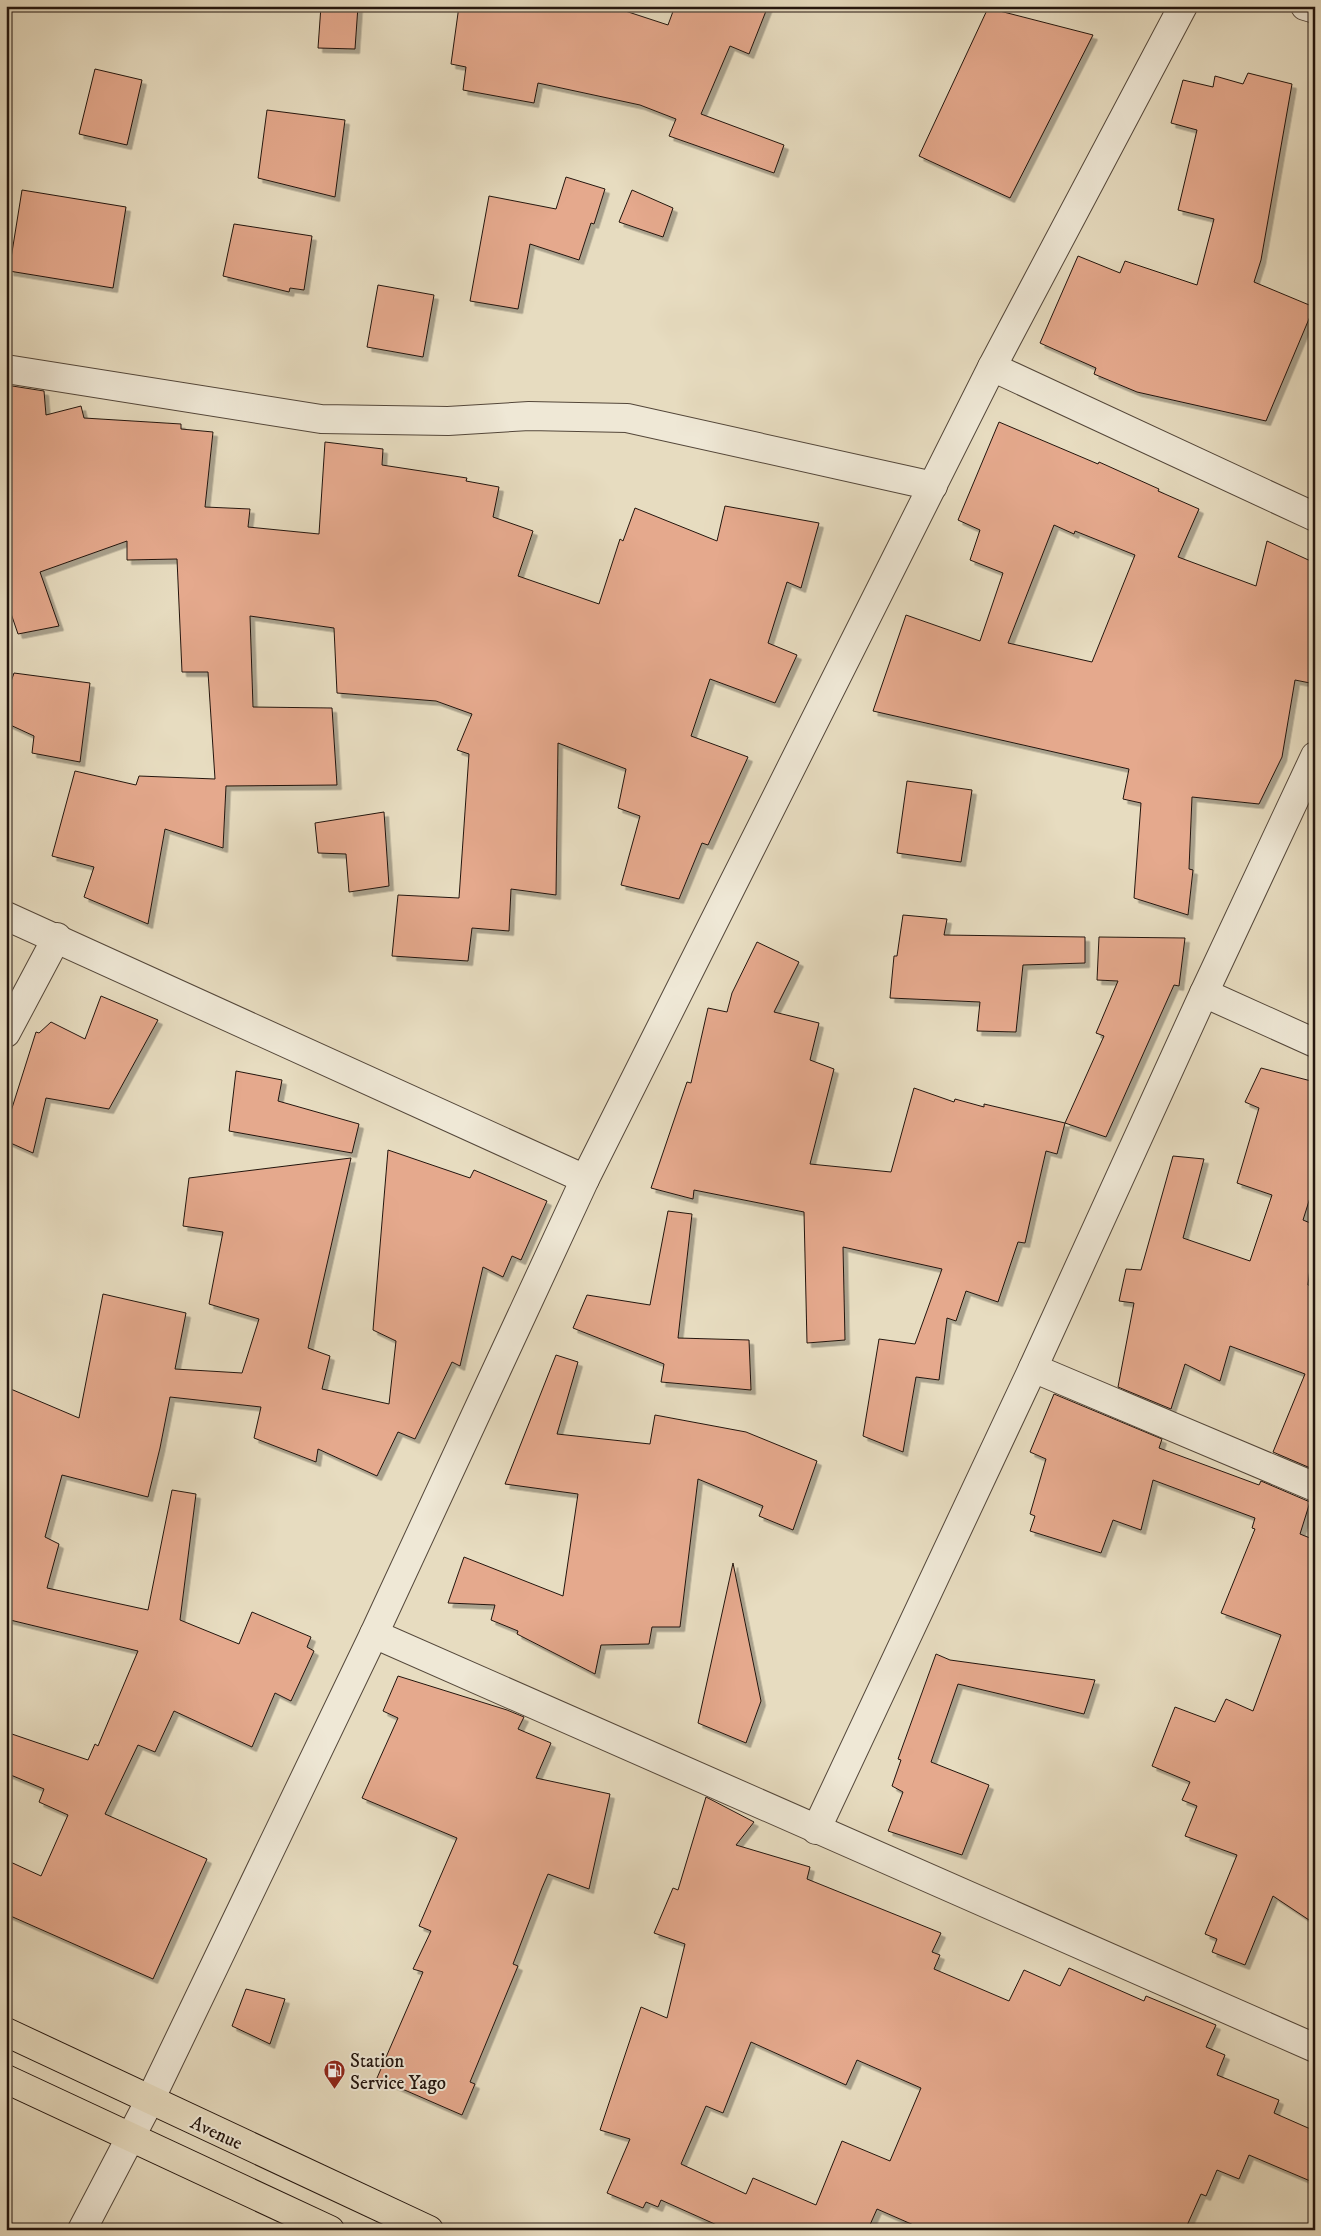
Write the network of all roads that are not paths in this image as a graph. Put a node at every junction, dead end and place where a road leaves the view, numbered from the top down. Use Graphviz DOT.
graph roads {
  1 [pos="1183,6"];
  2 [pos="1305,6"];
  3 [pos="1315,9"];
  4 [pos="992,367"];
  5 [pos="6,369"];
  6 [pos="933,486"];
  7 [pos="1315,517"];
  8 [pos="1315,756"];
  9 [pos="6,916"];
  10 [pos="57,937"];
  11 [pos="1204,993"];
  12 [pos="6,1033"];
  13 [pos="1315,1043"];
  14 [pos="585,1179"];
  15 [pos="1033,1368"];
  16 [pos="1315,1486"];
  17 [pos="374,1634"];
  18 [pos="816,1830"];
  19 [pos="6,2032"];
  20 [pos="1315,2048"];
  21 [pos="6,2078"];
  22 [pos="150,2100"];
  23 [pos="131,2137"];
  24 [pos="82,2230"];
  25 [pos="330,2230"];
  26 [pos="429,2230"];
  1 -- 4 [label="street"];
  2 -- 3 [label="street"];
  4 -- 6 [label="street"];
  4 -- 7 [label="street"];
  5 -- 6 [label="street"];
  6 -- 14 [label="street"];
  8 -- 11 [label="street"];
  9 -- 10 [label="street"];
  10 -- 12 [label="street"];
  10 -- 14 [label="street"];
  11 -- 13 [label="street"];
  11 -- 15 [label="street"];
  14 -- 17 [label="street"];
  15 -- 16 [label="street"];
  15 -- 18 [label="street"];
  17 -- 18 [label="street"];
  17 -- 22 [label="street"];
  18 -- 20 [label="street"];
  19 -- 22 [label="highway, Avenue"];
  21 -- 23 [label="highway"];
  22 -- 23 [label="street"];
  22 -- 26 [label="highway, Avenue"];
  23 -- 24 [label="street"];
  23 -- 25 [label="highway"];
}
